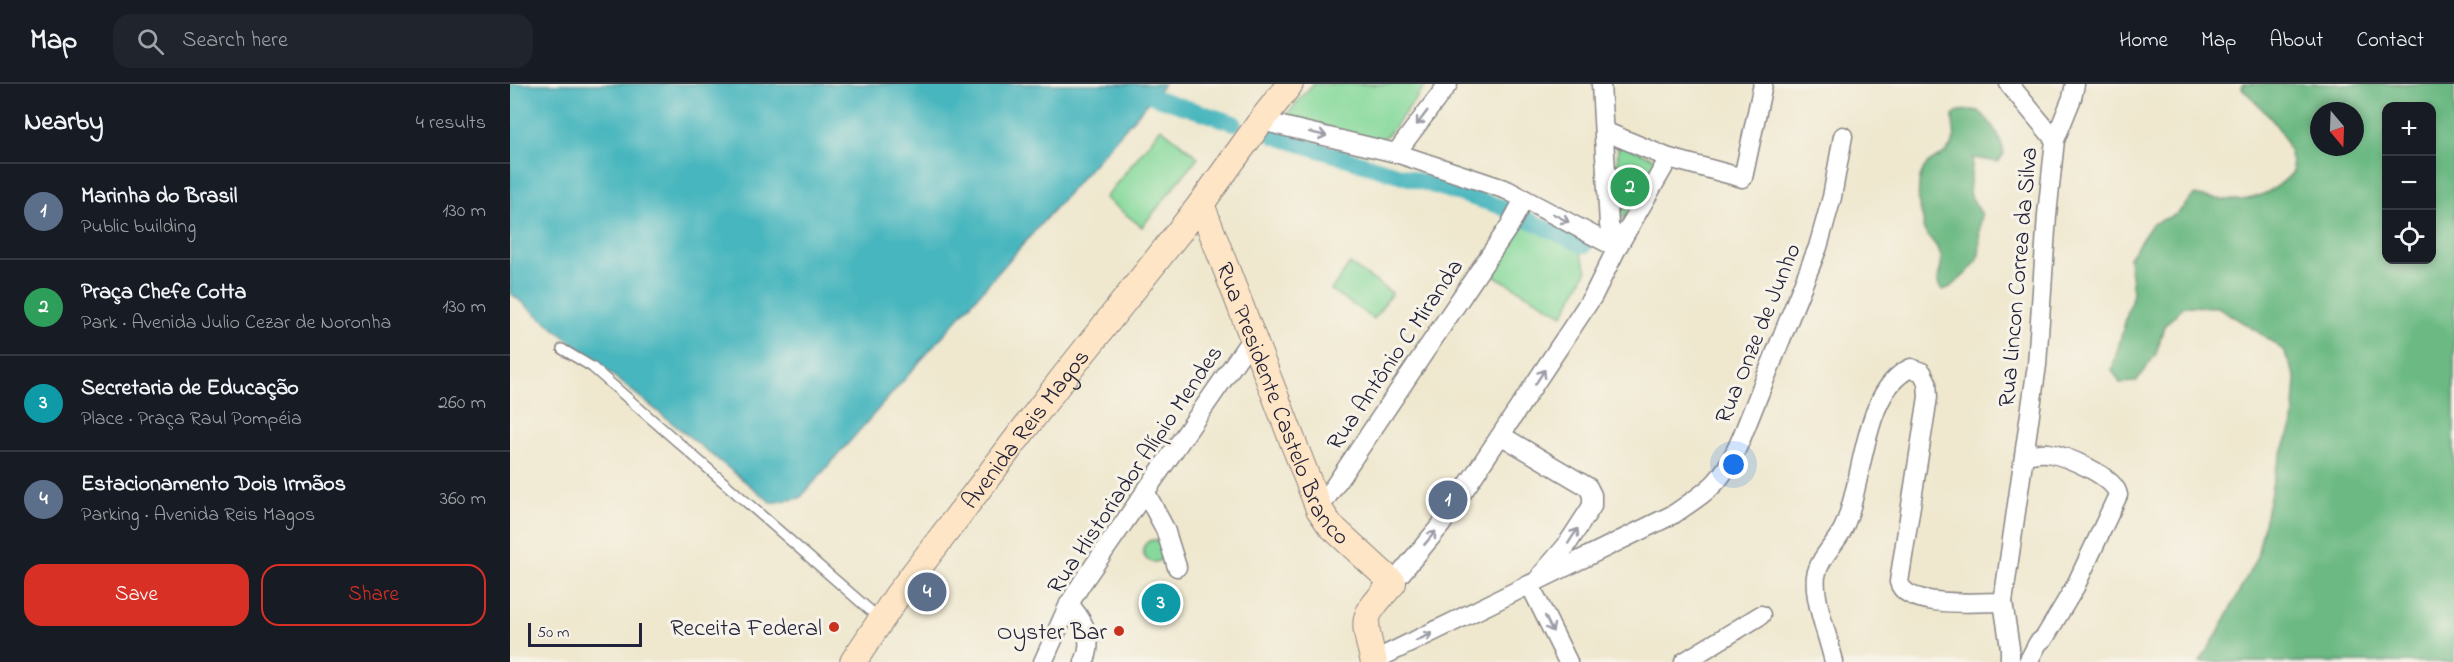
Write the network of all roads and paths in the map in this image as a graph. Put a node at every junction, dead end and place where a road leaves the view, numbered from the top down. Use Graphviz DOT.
graph roads {
  1 [pos="1290,84"];
  2 [pos="1448,84"];
  3 [pos="1601,84"];
  4 [pos="1763,84"];
  5 [pos="2008,84"];
  6 [pos="2075,84"];
  7 [pos="1261,121"];
  8 [pos="1604,130"];
  9 [pos="1843,136"];
  10 [pos="2055,140"];
  11 [pos="1396,153"];
  12 [pos="1669,159"];
  13 [pos="1524,199"];
  14 [pos="1201,204"];
  15 [pos="1617,248"];
  16 [pos="1252,338"];
  17 [pos="562,349"];
  18 [pos="1502,436"];
  19 [pos="2025,455"];
  20 [pos="1145,491"];
  21 [pos="1318,510"];
  22 [pos="1177,567"];
  23 [pos="1393,583"];
  24 [pos="1533,583"];
  25 [pos="2003,602"];
  26 [pos="1069,604"];
  27 [pos="1761,615"];
  28 [pos="880,619"];
  29 [pos="855,661"];
  30 [pos="1043,662"];
  31 [pos="1084,662"];
  32 [pos="1373,662"];
  33 [pos="1568,662"];
  34 [pos="1684,662"];
  35 [pos="1834,662"];
  36 [pos="2010,662"];
  37 [pos="2028,662"];
  1 -- 7 [label="main road, Avenida Reis Magos"];
  2 -- 11 [label="street, one-way"];
  3 -- 8 [label="street"];
  4 -- 12 [label="street"];
  5 -- 10 [label="street, Rua Lincon Correa da Silva"];
  6 -- 10 [label="street"];
  7 -- 11 [label="street, one-way"];
  7 -- 14 [label="main road, Avenida Reis Magos"];
  8 -- 12 [label="street"];
  8 -- 15 [label="street"];
  9 -- 24 [label="street, Rua Onze de Junho"];
  10 -- 19 [label="street, Rua Lincon Correa da Silva"];
  11 -- 13 [label="street"];
  12 -- 15 [label="street"];
  13 -- 15 [label="street, one-way"];
  13 -- 21 [label="street, Rua Antônio C Miranda"];
  14 -- 16 [label="main road, Rua Presidente Castelo Branco"];
  14 -- 28 [label="main road, Avenida Reis Magos"];
  18 -- 15 [label="street, one-way"];
  16 -- 20 [label="street, Rua Historiador Alípio Mendes"];
  16 -- 21 [label="main road, Rua Presidente Castelo Branco"];
  17 -- 28 [label="lane"];
  23 -- 18 [label="street, one-way"];
  24 -- 18 [label="street, one-way"];
  19 -- 25 [label="street, Rua Lincon Correa da Silva"];
  19 -- 37 [label="street"];
  20 -- 22 [label="street"];
  20 -- 26 [label="street, Rua Historiador Alípio Mendes"];
  21 -- 23 [label="main road, Rua Presidente Castelo Branco"];
  23 -- 32 [label="main road"];
  32 -- 24 [label="street, Rua Onze de Junho, one-way"];
  24 -- 33 [label="street, one-way"];
  25 -- 35 [label="street"];
  25 -- 36 [label="street, Rua Lincon Correa da Silva"];
  26 -- 30 [label="street, Rua Historiador Alípio Mendes"];
  26 -- 31 [label="street"];
  27 -- 34 [label="street"];
  28 -- 29 [label="main road, Avenida Reis Magos"];
}
